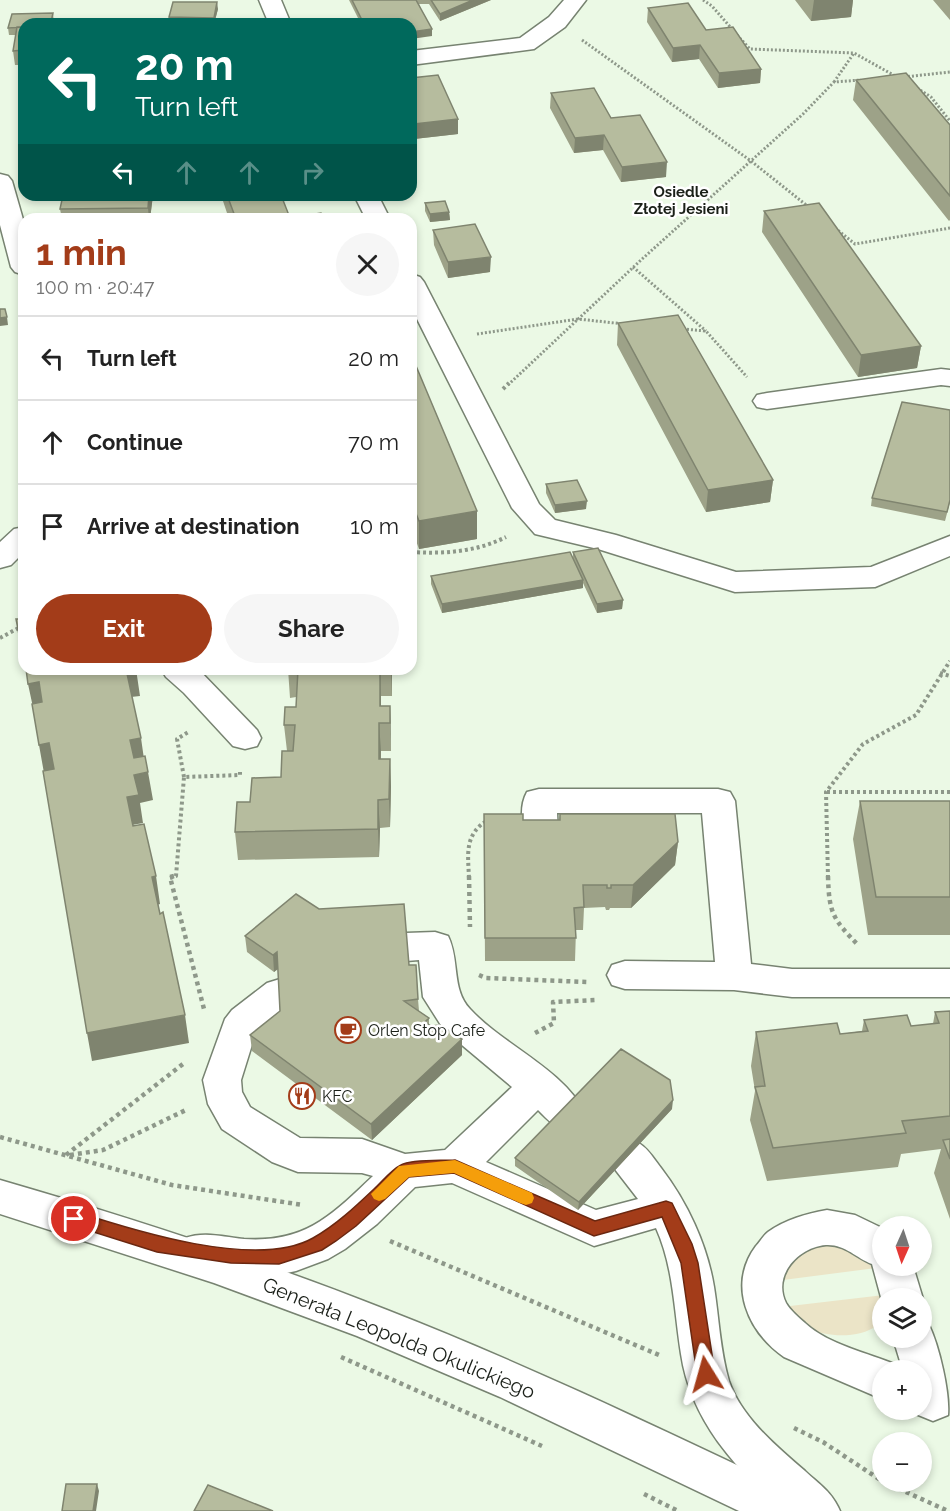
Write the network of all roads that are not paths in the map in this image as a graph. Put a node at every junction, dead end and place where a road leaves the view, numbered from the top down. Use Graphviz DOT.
graph roads {
  1 [pos="270,0"];
  2 [pos="575,0"];
  3 [pos="278,18"];
  4 [pos="417,57"];
  5 [pos="0,181"];
  6 [pos="18,246"];
  7 [pos="417,293"];
  8 [pos="950,378"];
  9 [pos="767,401"];
  10 [pos="18,542"];
  11 [pos="950,545"];
  12 [pos="0,558"];
  13 [pos="192,675"];
  14 [pos="245,738"];
  15 [pos="540,818"];
  16 [pos="406,947"];
  17 [pos="625,975"];
  18 [pos="734,975"];
  19 [pos="950,983"];
  20 [pos="280,993"];
  21 [pos="538,1086"];
  22 [pos="566,1113"];
  23 [pos="628,1156"];
  24 [pos="455,1166"];
  25 [pos="405,1171"];
  26 [pos="0,1197"];
  27 [pos="666,1208"];
  28 [pos="872,1243"];
  29 [pos="157,1245"];
  30 [pos="917,1348"];
  31 [pos="872,1374"];
  32 [pos="935,1402"];
  33 [pos="786,1511"];
  34 [pos="818,1511"];
  1 -- 3 [label="street"];
  2 -- 4 [label="street"];
  5 -- 6 [label="street"];
  7 -- 11 [label="street"];
  8 -- 9 [label="street"];
  10 -- 12 [label="street"];
  13 -- 14 [label="street"];
  15 -- 18 [label="street"];
  16 -- 21 [label="street"];
  17 -- 18 [label="street"];
  18 -- 19 [label="street"];
  20 -- 25 [label="street"];
  21 -- 22 [label="street"];
  21 -- 24 [label="street"];
  23 -- 27 [label="street"];
  24 -- 25 [label="street"];
  24 -- 27 [label="street"];
  25 -- 29 [label="street"];
  26 -- 29 [label="street, Generała Leopolda Okulickiego"];
  27 -- 34 [label="street"];
  28 -- 31 [label="street"];
  29 -- 33 [label="street, Generała Leopolda Okulickiego"];
  30 -- 32 [label="street"];
}
